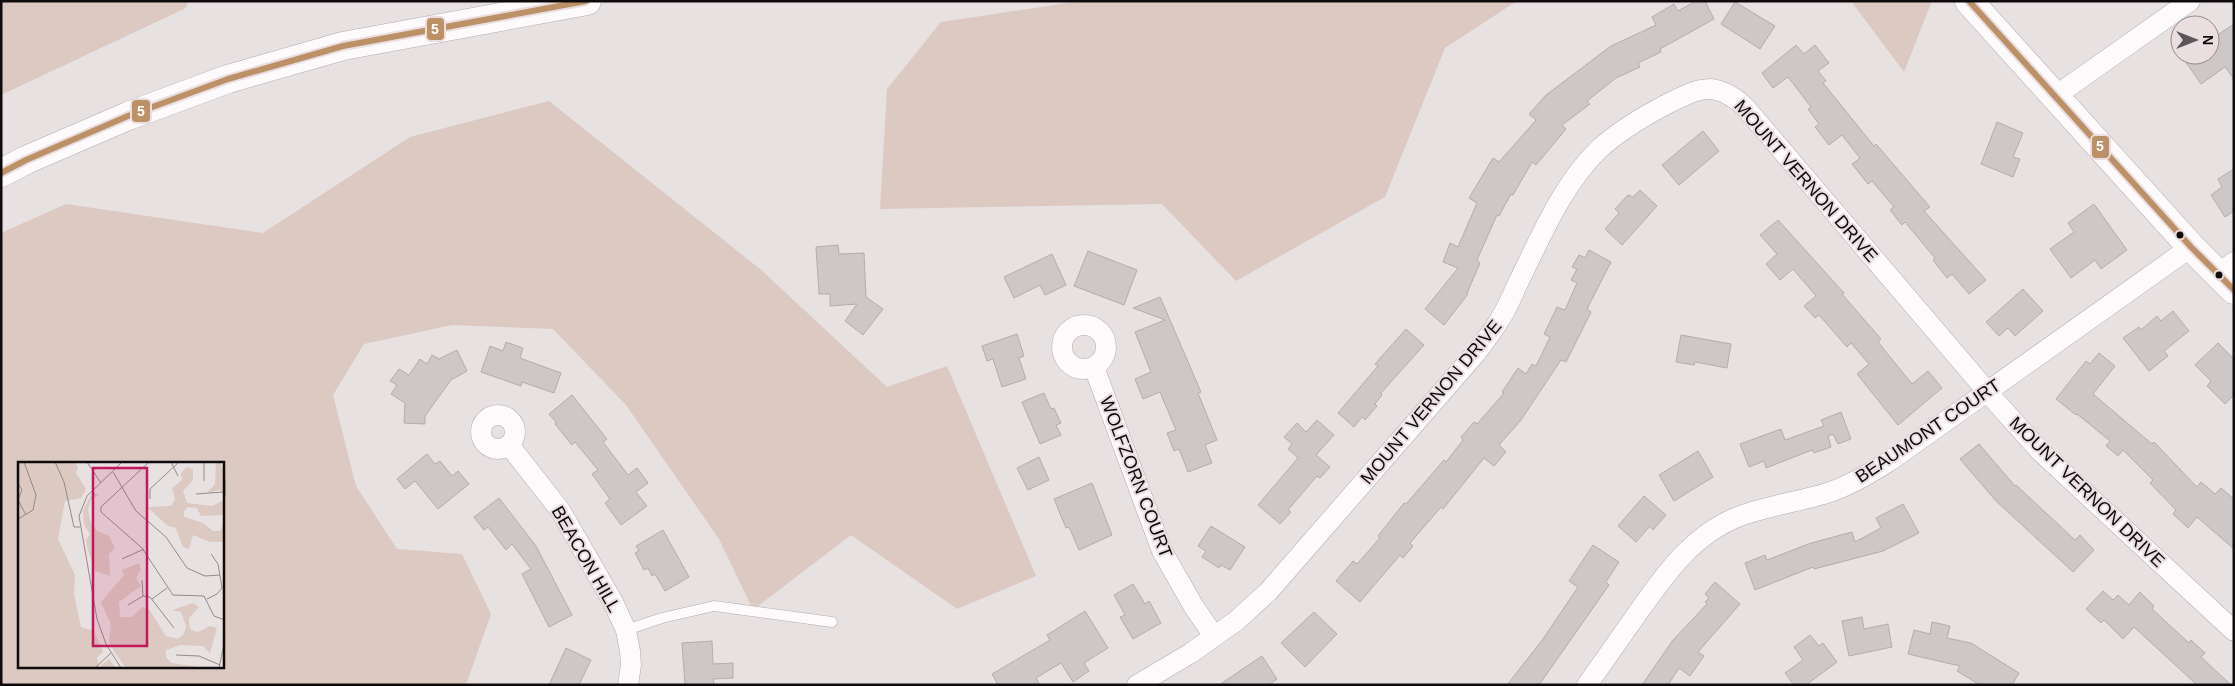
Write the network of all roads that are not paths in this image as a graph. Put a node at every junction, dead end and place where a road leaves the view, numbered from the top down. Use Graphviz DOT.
graph roads {
  1 [pos="587,1"];
  2 [pos="1970,1"];
  3 [pos="2190,1"];
  4 [pos="2054,97"];
  5 [pos="1,173"];
  6 [pos="2191,248"];
  7 [pos="2228,276"];
  8 [pos="1094,367"];
  9 [pos="1988,392"];
  10 [pos="509,446"];
  11 [pos="832,622"];
  12 [pos="626,630"];
  13 [pos="2234,631"];
  14 [pos="1214,636"];
  15 [pos="628,685"];
  16 [pos="1137,685"];
  17 [pos="1587,685"];
  1 -- 5 [label="main road"];
  2 -- 4 [label="main road"];
  3 -- 4 [label="street"];
  4 -- 6 [label="main road"];
  6 -- 7 [label="main road"];
  6 -- 9 [label="street, BEAUMONT COURT"];
  8 -- 14 [label="street, WOLFZORN COURT"];
  9 -- 13 [label="street, MOUNT VERNON DRIVE"];
  9 -- 14 [label="street, MOUNT VERNON DRIVE"];
  9 -- 17 [label="street, BEAUMONT COURT"];
  10 -- 12 [label="street, BEACON HILL"];
  11 -- 12 [label="lane"];
  12 -- 15 [label="street, BEACON HILL"];
  14 -- 16 [label="street, MOUNT VERNON DRIVE"];
}
